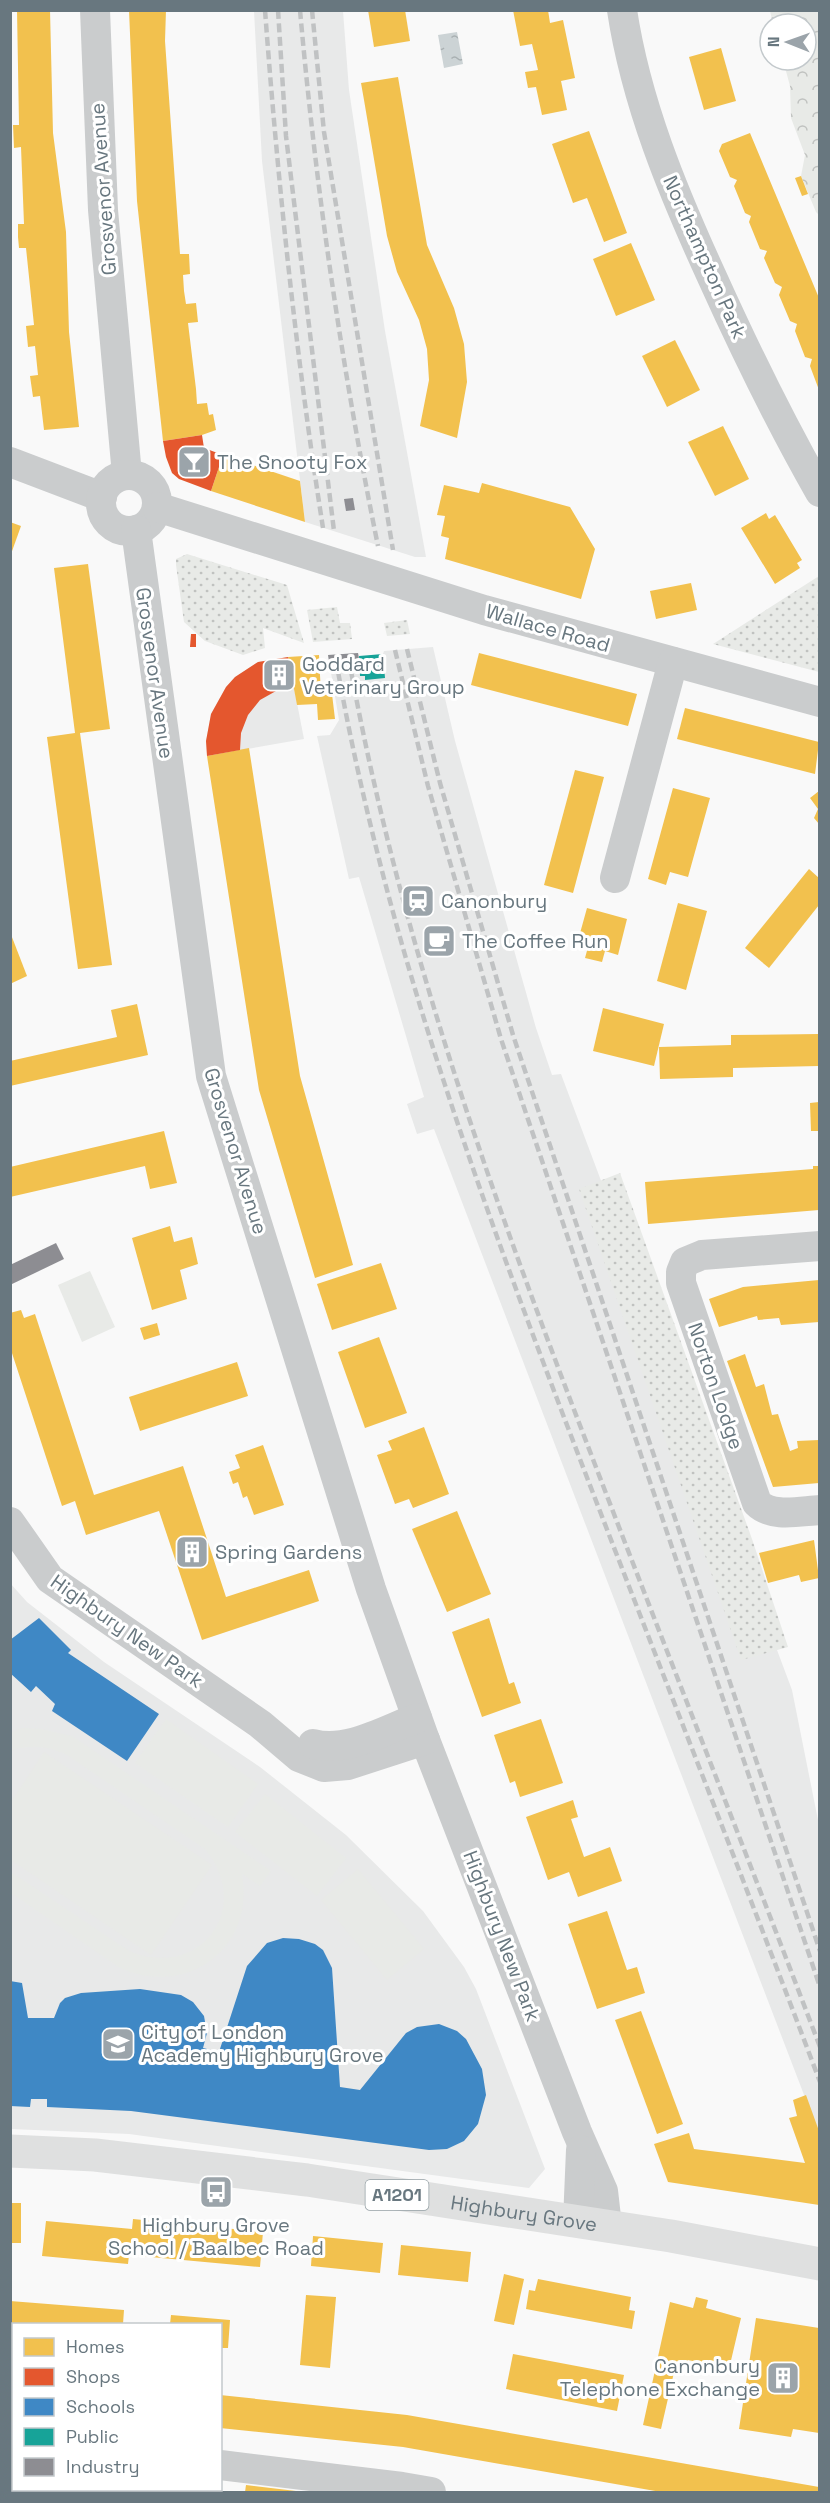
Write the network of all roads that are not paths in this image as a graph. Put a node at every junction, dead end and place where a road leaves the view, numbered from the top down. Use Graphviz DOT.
graph roads {
  1 [pos="95,10"];
  2 [pos="622,10"];
  3 [pos="10,462"];
  4 [pos="127,475"];
  5 [pos="819,492"];
  6 [pos="102,497"];
  7 [pos="157,507"];
  8 [pos="136,530"];
  9 [pos="673,662"];
  10 [pos="819,702"];
  11 [pos="615,878"];
  12 [pos="819,1246"];
  13 [pos="819,1510"];
  14 [pos="10,1522"];
  15 [pos="421,1729"];
  16 [pos="10,2151"];
  17 [pos="592,2224"];
  18 [pos="819,2264"];
  19 [pos="12,2443"];
  20 [pos="10,2454"];
  21 [pos="226,2475"];
  22 [pos="431,2493"];
  1 -- 4 [label="street, Grosvenor Avenue"];
  2 -- 5 [label="street, Northampton Park"];
  3 -- 6 [label="street"];
  4 -- 6 [label="street"];
  4 -- 7 [label="street"];
  6 -- 8 [label="street"];
  7 -- 8 [label="street"];
  7 -- 9 [label="street, Wallace Road"];
  8 -- 15 [label="street, Grosvenor Avenue"];
  9 -- 10 [label="street, Wallace Road"];
  9 -- 11 [label="street"];
  12 -- 13 [label="street, Norton Lodge"];
  14 -- 15 [label="street, Highbury New Park"];
  15 -- 17 [label="street, Highbury New Park"];
  16 -- 17 [label="main road, Highbury Grove / A1201"];
  17 -- 18 [label="main road, Highbury Grove / A1201"];
  19 -- 20 [label="street"];
  21 -- 22 [label="street"];
}
